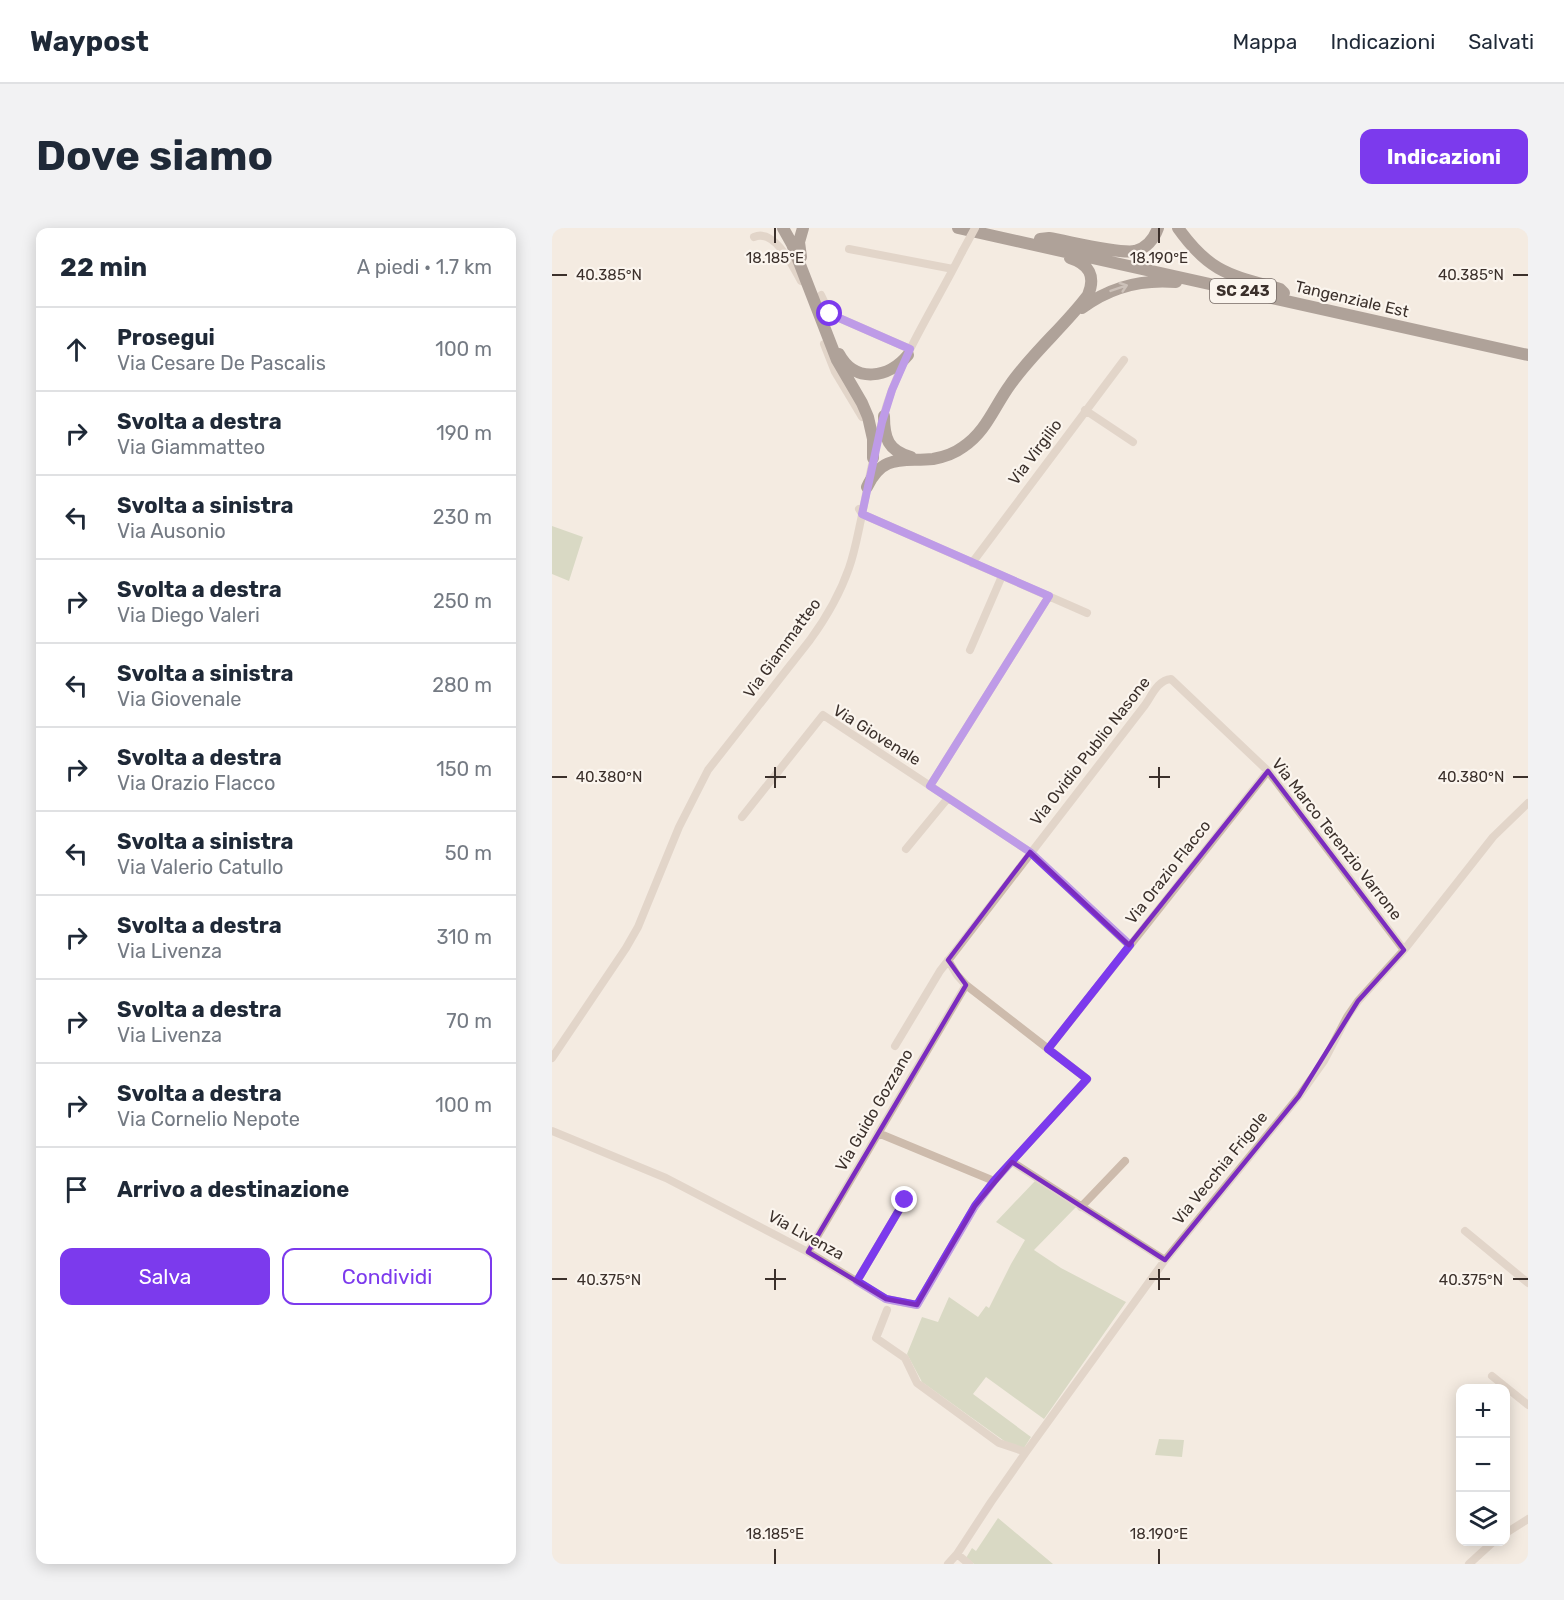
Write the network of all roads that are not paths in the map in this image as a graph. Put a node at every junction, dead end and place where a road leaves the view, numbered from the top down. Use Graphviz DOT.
graph roads {
  1 [pos="783,228"];
  2 [pos="803,228"];
  3 [pos="958,228"];
  4 [pos="975,228"];
  5 [pos="992,228"];
  6 [pos="1158,228"];
  7 [pos="1178,228"];
  8 [pos="754,237"];
  9 [pos="1040,239"];
  10 [pos="1017,241"];
  11 [pos="849,249"];
  12 [pos="953,269"];
  13 [pos="804,282"];
  14 [pos="1236,290"];
  15 [pos="1284,293"];
  16 [pos="821,295"];
  17 [pos="1069,318"];
  18 [pos="824,344"];
  19 [pos="1528,347"];
  20 [pos="909,352"];
  21 [pos="1528,355"];
  22 [pos="1124,360"];
  23 [pos="1085,410"];
  24 [pos="884,416"];
  25 [pos="1133,442"];
  26 [pos="873,458"];
  27 [pos="925,459"];
  28 [pos="867,487"];
  29 [pos="862,514"];
  30 [pos="972,563"];
  31 [pos="1002,576"];
  32 [pos="1049,596"];
  33 [pos="1088,613"];
  34 [pos="970,650"];
  35 [pos="1165,679"];
  36 [pos="1268,771"];
  37 [pos="930,786"];
  38 [pos="948,798"];
  39 [pos="1528,803"];
  40 [pos="742,817"];
  41 [pos="906,849"];
  42 [pos="1030,852"];
  43 [pos="1130,945"];
  44 [pos="1404,950"];
  45 [pos="948,960"];
  46 [pos="966,985"];
  47 [pos="895,1046"];
  48 [pos="1048,1049"];
  49 [pos="552,1058"];
  50 [pos="552,1131"];
  51 [pos="878,1133"];
  52 [pos="1125,1161"];
  53 [pos="1012,1162"];
  54 [pos="994,1181"];
  55 [pos="905,1200"];
  56 [pos="1081,1207"];
  57 [pos="1465,1231"];
  58 [pos="808,1252"];
  59 [pos="1165,1260"];
  60 [pos="857,1281"];
  61 [pos="1528,1283"];
  62 [pos="887,1310"];
  63 [pos="1492,1376"];
  64 [pos="1528,1405"];
  65 [pos="1026,1452"];
  66 [pos="1528,1519"];
  67 [pos="1510,1530"];
  68 [pos="1489,1546"];
  69 [pos="957,1554"];
  70 [pos="948,1564"];
  71 [pos="969,1564"];
  72 [pos="1469,1564"];
  1 -- 13 [label="highway"];
  2 -- 20 [label="highway"];
  3 -- 10 [label="highway, Tangenziale Est / SC 243"];
  4 -- 12 [label="street, Via Giammatteo, bridge"];
  5 -- 9 [label="highway, Tangenziale Est / SC 243"];
  6 -- 9 [label="highway"];
  7 -- 15 [label="highway"];
  8 -- 13 [label="street"];
  9 -- 15 [label="highway, Tangenziale Est / SC 243"];
  10 -- 14 [label="highway, Tangenziale Est / SC 243"];
  10 -- 17 [label="highway"];
  11 -- 12 [label="street"];
  12 -- 20 [label="street, Via Giammatteo"];
  13 -- 26 [label="highway"];
  17 -- 14 [label="highway, one-way"];
  14 -- 21 [label="highway, Tangenziale Est / SC 243"];
  15 -- 19 [label="highway, Tangenziale Est / SC 243"];
  16 -- 20 [label="street"];
  17 -- 27 [label="highway"];
  18 -- 29 [label="street"];
  20 -- 24 [label="street, Via Giammatteo"];
  22 -- 23 [label="street, Via Virgilio"];
  23 -- 25 [label="street"];
  23 -- 30 [label="street, Via Virgilio"];
  24 -- 26 [label="street, Via Giammatteo"];
  24 -- 27 [label="highway"];
  26 -- 28 [label="street, Via Giammatteo"];
  27 -- 28 [label="highway"];
  28 -- 29 [label="street, Via Giammatteo"];
  29 -- 30 [label="street"];
  29 -- 49 [label="street, Via Giammatteo"];
  30 -- 31 [label="street"];
  31 -- 32 [label="street"];
  31 -- 34 [label="street"];
  32 -- 33 [label="street"];
  32 -- 37 [label="street"];
  35 -- 36 [label="street, Via Marco Terenzio Varrone"];
  35 -- 42 [label="street, Via Ovidio Publio Nasone"];
  36 -- 43 [label="street, Via Orazio Flacco"];
  36 -- 44 [label="street, Via Marco Terenzio Varrone"];
  37 -- 38 [label="street, Via Giovenale"];
  37 -- 40 [label="street, Via Giovenale"];
  38 -- 41 [label="street"];
  38 -- 42 [label="street, Via Giovenale"];
  39 -- 44 [label="street, Via Vecchia Frigole"];
  42 -- 43 [label="street, Via Giovenale"];
  42 -- 45 [label="street, Via Ovidio Publio Nasone"];
  43 -- 48 [label="street, Via Orazio Flacco"];
  44 -- 59 [label="street, Via Vecchia Frigole"];
  45 -- 46 [label="street"];
  45 -- 47 [label="street, Via Ovidio Publio Nasone"];
  46 -- 48 [label="street"];
  46 -- 51 [label="street, Via Guido Gozzano"];
  48 -- 53 [label="street, Via Livenza"];
  50 -- 58 [label="street, Via Livenza"];
  51 -- 54 [label="street"];
  51 -- 58 [label="street, Via Guido Gozzano"];
  52 -- 56 [label="street"];
  53 -- 54 [label="street, Via Livenza"];
  53 -- 56 [label="street"];
  54 -- 60 [label="street, Via Livenza"];
  55 -- 60 [label="street"];
  56 -- 59 [label="street"];
  57 -- 61 [label="street"];
  58 -- 60 [label="street, Via Livenza"];
  59 -- 65 [label="street, Via Vecchia Frigole"];
  62 -- 65 [label="street"];
  63 -- 64 [label="street"];
  65 -- 69 [label="street, Via Vecchia Frigole"];
  66 -- 67 [label="street"];
  68 -- 72 [label="street"];
  69 -- 70 [label="street, Via Vecchia Frigole"];
  69 -- 71 [label="street"];
}
